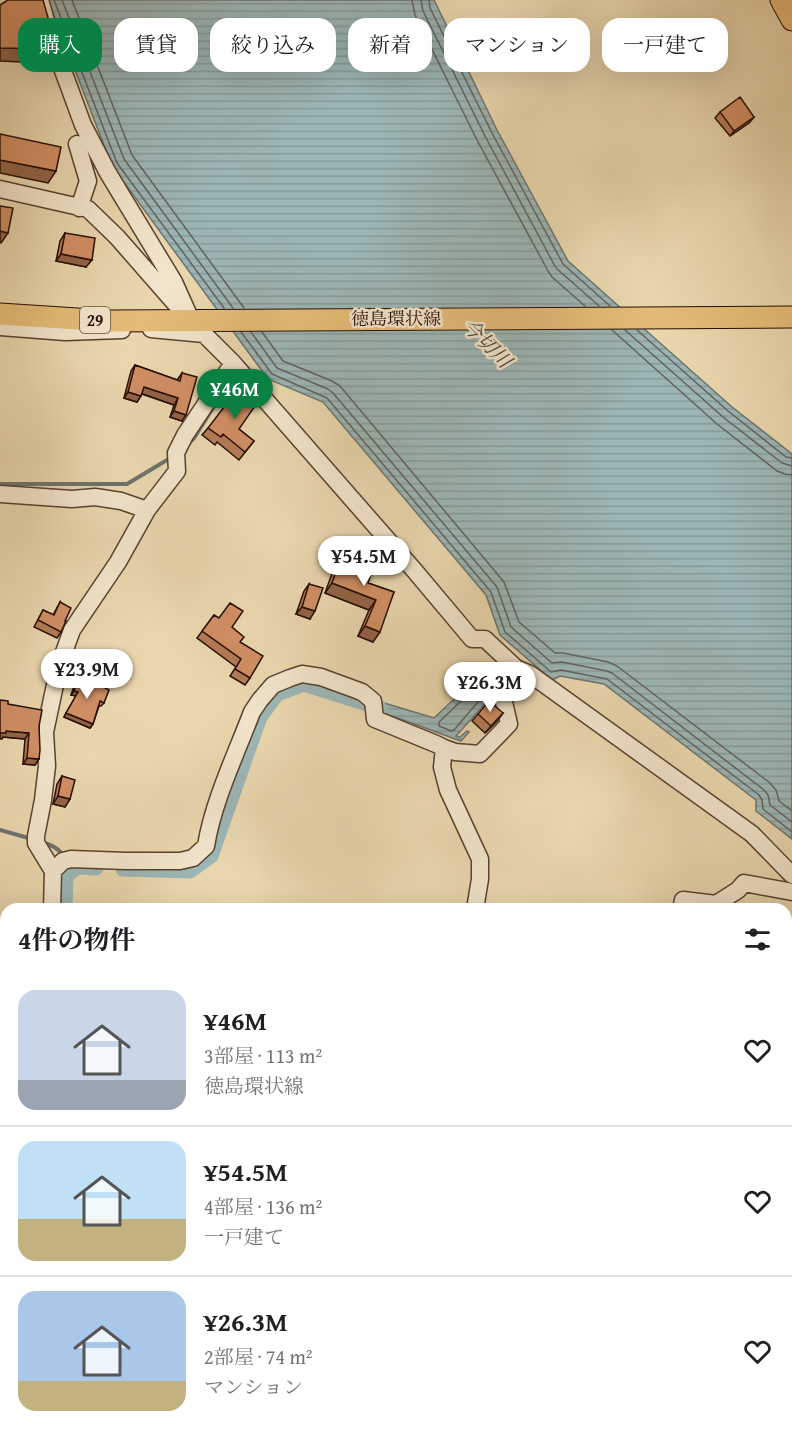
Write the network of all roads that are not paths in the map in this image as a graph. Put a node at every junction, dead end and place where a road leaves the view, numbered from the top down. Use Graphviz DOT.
graph roads {
  1 [pos="40,0"];
  2 [pos="781,0"];
  3 [pos="792,20"];
  4 [pos="77,144"];
  5 [pos="0,189"];
  6 [pos="79,208"];
  7 [pos="0,314"];
  8 [pos="792,316"];
  9 [pos="190,320"];
  10 [pos="0,327"];
  11 [pos="233,363"];
  12 [pos="0,494"];
  13 [pos="147,510"];
  14 [pos="516,668"];
  15 [pos="444,748"];
  16 [pos="62,864"];
  17 [pos="792,876"];
  18 [pos="792,892"];
  19 [pos="53,903"];
  20 [pos="477,903"];
  21 [pos="682,903"];
  22 [pos="708,903"];
  23 [pos="718,903"];
  1 -- 9 [label="street"];
  2 -- 3 [label="main road"];
  4 -- 6 [label="street"];
  5 -- 6 [label="street"];
  6 -- 9 [label="street"];
  7 -- 9 [label="main road, 徳島環状線 / 29"];
  8 -- 9 [label="main road, 徳島環状線 / 29"];
  10 -- 11 [label="street"];
  11 -- 13 [label="street"];
  11 -- 14 [label="street"];
  12 -- 13 [label="street"];
  13 -- 16 [label="street"];
  14 -- 15 [label="street"];
  14 -- 17 [label="street"];
  15 -- 16 [label="street"];
  15 -- 20 [label="street"];
  16 -- 19 [label="street"];
  18 -- 23 [label="street"];
  21 -- 22 [label="street"];
}
